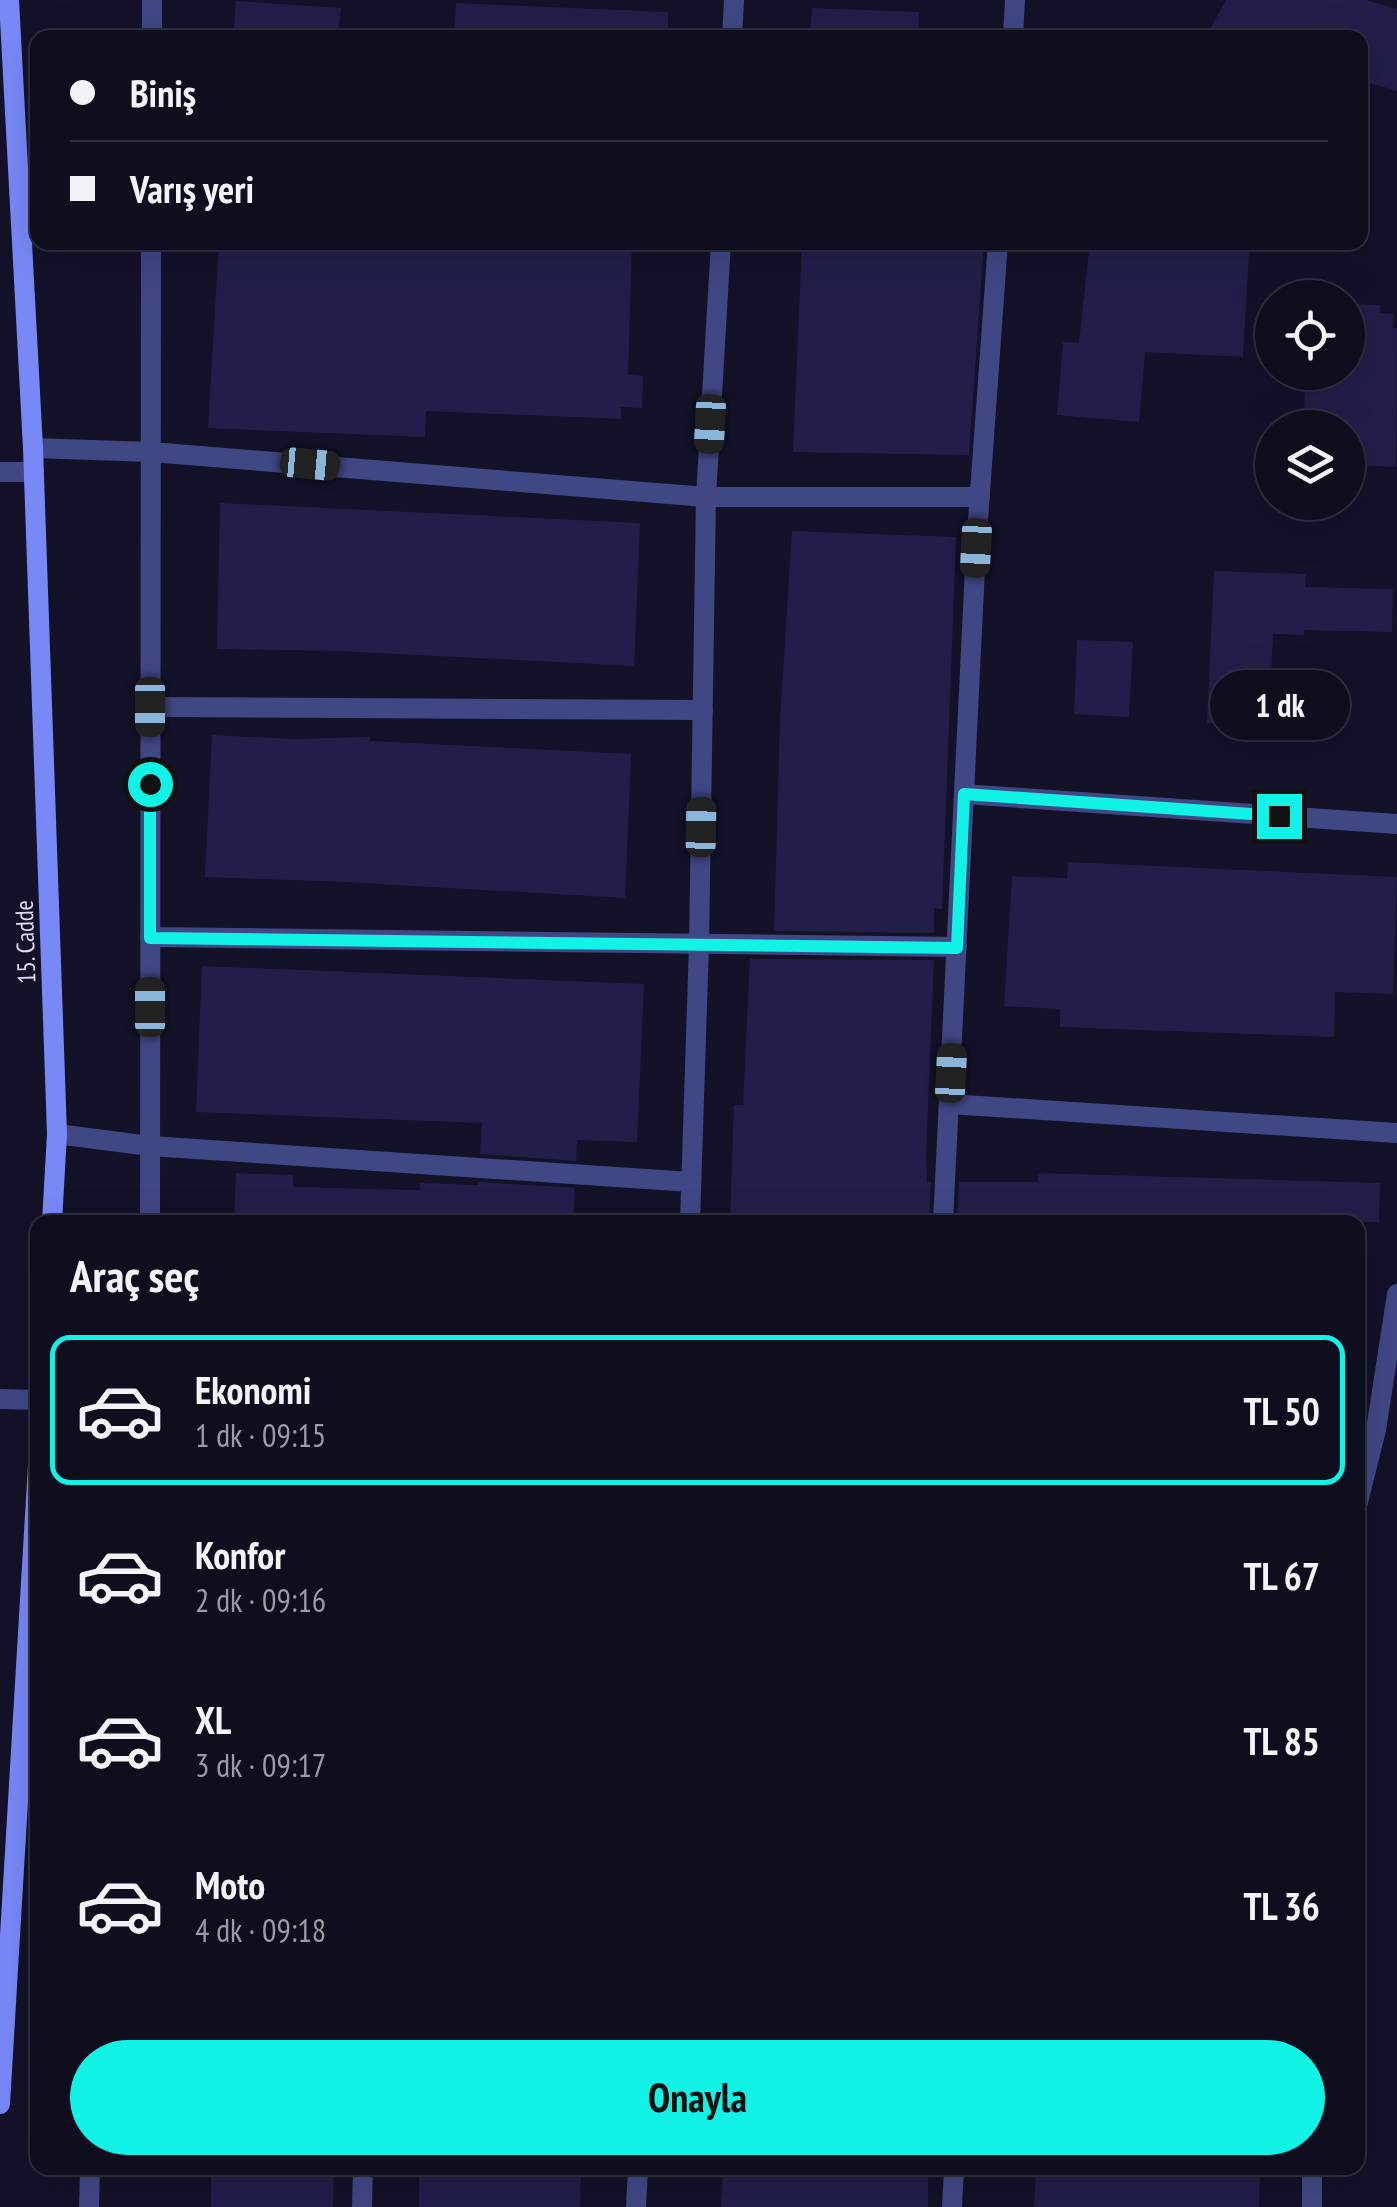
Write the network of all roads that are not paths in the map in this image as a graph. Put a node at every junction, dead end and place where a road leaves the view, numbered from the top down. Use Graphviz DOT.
graph roads {
  1 [pos="10,0"];
  2 [pos="152,0"];
  3 [pos="734,0"];
  4 [pos="1015,0"];
  5 [pos="152,30"];
  6 [pos="732,30"];
  7 [pos="1013,30"];
  8 [pos="151,250"];
  9 [pos="720,250"];
  10 [pos="997,250"];
  11 [pos="32,448"];
  12 [pos="151,452"];
  13 [pos="0,472"];
  14 [pos="34,472"];
  15 [pos="706,496"];
  16 [pos="980,496"];
  17 [pos="150,707"];
  18 [pos="703,710"];
  19 [pos="964,794"];
  20 [pos="1397,824"];
  21 [pos="150,938"];
  22 [pos="700,944"];
  23 [pos="957,948"];
  24 [pos="949,1104"];
  25 [pos="57,1134"];
  26 [pos="1397,1134"];
  27 [pos="150,1146"];
  28 [pos="691,1182"];
  29 [pos="52,1215"];
  30 [pos="150,1215"];
  31 [pos="690,1215"];
  32 [pos="943,1215"];
  33 [pos="1397,1294"];
  34 [pos="0,1399"];
  35 [pos="30,1400"];
  36 [pos="1368,1411"];
  37 [pos="1365,1438"];
  38 [pos="30,1582"];
  39 [pos="4,1964"];
  40 [pos="0,2104"];
  41 [pos="90,2175"];
  42 [pos="363,2175"];
  43 [pos="638,2175"];
  44 [pos="954,2175"];
  45 [pos="1312,2175"];
  46 [pos="88,2207"];
  47 [pos="362,2207"];
  48 [pos="636,2207"];
  49 [pos="952,2207"];
  50 [pos="1312,2207"];
  1 -- 11 [label="main road, 15. Cadde"];
  2 -- 5 [label="street"];
  3 -- 6 [label="street"];
  4 -- 7 [label="street"];
  8 -- 12 [label="street"];
  9 -- 15 [label="street"];
  10 -- 16 [label="street"];
  11 -- 12 [label="street"];
  11 -- 14 [label="main road, 15. Cadde"];
  12 -- 15 [label="street"];
  12 -- 17 [label="street"];
  13 -- 14 [label="street"];
  14 -- 25 [label="main road, 15. Cadde"];
  15 -- 16 [label="street"];
  15 -- 18 [label="street"];
  16 -- 19 [label="street"];
  17 -- 18 [label="street"];
  17 -- 21 [label="street"];
  18 -- 22 [label="street"];
  19 -- 20 [label="street"];
  19 -- 23 [label="street"];
  21 -- 22 [label="street"];
  21 -- 27 [label="street"];
  22 -- 23 [label="street"];
  22 -- 28 [label="street"];
  23 -- 24 [label="street"];
  24 -- 26 [label="street"];
  24 -- 32 [label="street"];
  25 -- 27 [label="street"];
  25 -- 29 [label="main road, 15. Cadde"];
  27 -- 28 [label="street"];
  27 -- 30 [label="street"];
  28 -- 31 [label="street"];
  33 -- 36 [label="street"];
  34 -- 35 [label="street"];
  36 -- 37 [label="street"];
  38 -- 39 [label="main road"];
  39 -- 40 [label="main road"];
  41 -- 46 [label="street"];
  42 -- 47 [label="street"];
  43 -- 48 [label="street"];
  44 -- 49 [label="street"];
  45 -- 50 [label="street"];
}
